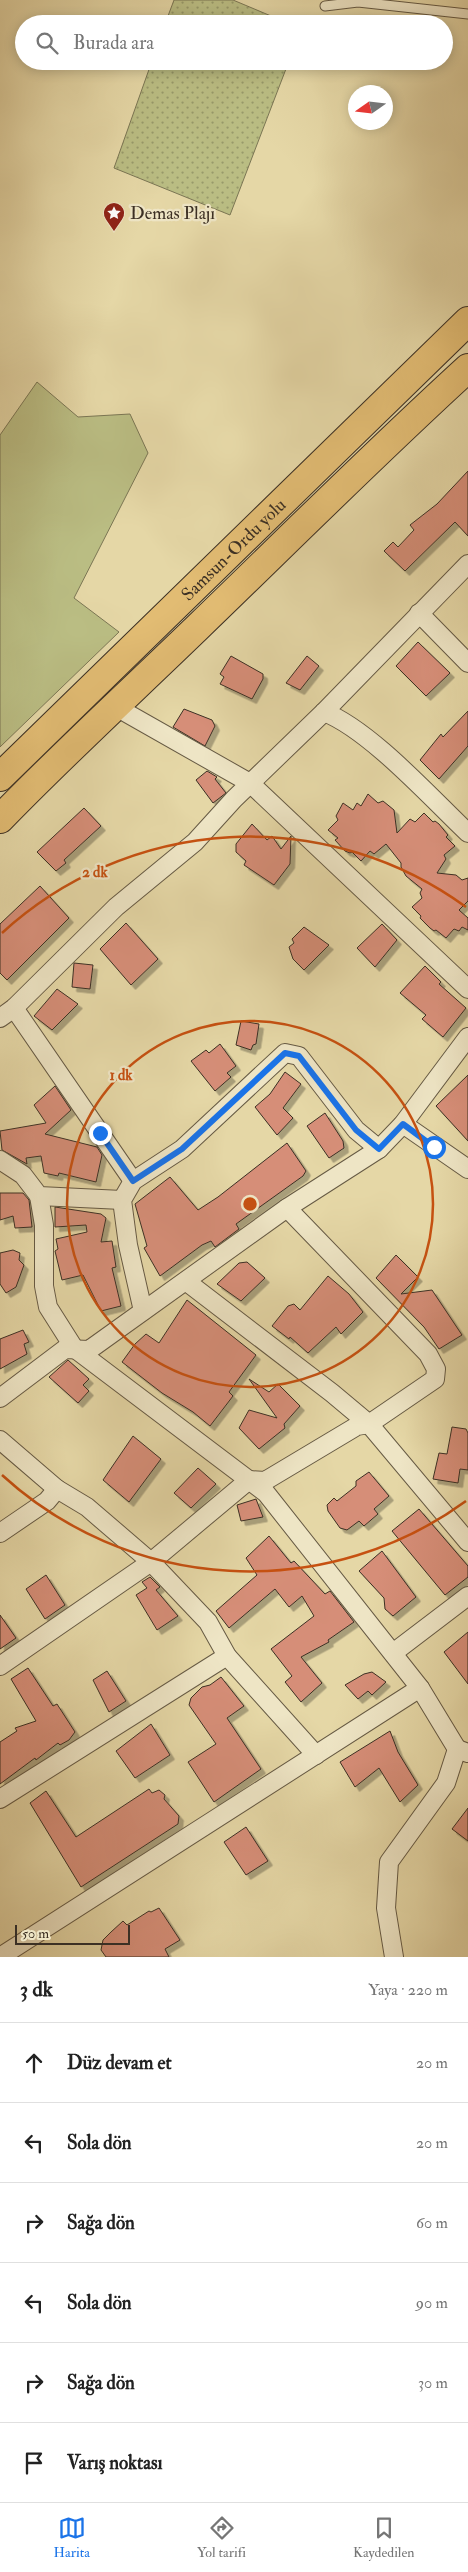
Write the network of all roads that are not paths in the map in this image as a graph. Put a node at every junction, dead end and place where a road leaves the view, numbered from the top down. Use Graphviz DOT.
graph roads {
  1 [pos="325,6"];
  2 [pos="468,14"];
  3 [pos="468,321"];
  4 [pos="468,368"];
  5 [pos="468,564"];
  6 [pos="418,612"];
  7 [pos="468,663"];
  8 [pos="116,707"];
  9 [pos="324,712"];
  10 [pos="0,777"];
  11 [pos="250,783"];
  12 [pos="0,819"];
  13 [pos="468,833"];
  14 [pos="468,989"];
  15 [pos="14,1008"];
  16 [pos="0,1018"];
  17 [pos="468,1037"];
  18 [pos="403,1124"];
  19 [pos="379,1149"];
  20 [pos="0,1160"];
  21 [pos="468,1169"];
  22 [pos="133,1181"];
  23 [pos="39,1196"];
  24 [pos="122,1200"];
  25 [pos="287,1208"];
  26 [pos="187,1282"];
  27 [pos="143,1311"];
  28 [pos="74,1348"];
  29 [pos="0,1398"];
  30 [pos="369,1424"];
  31 [pos="0,1440"];
  32 [pos="249,1480"];
  33 [pos="57,1489"];
  34 [pos="0,1533"];
  35 [pos="468,1542"];
  36 [pos="151,1562"];
  37 [pos="468,1596"];
  38 [pos="393,1653"];
  39 [pos="227,1656"];
  40 [pos="0,1666"];
  41 [pos="420,1688"];
  42 [pos="463,1751"];
  43 [pos="316,1756"];
  44 [pos="0,1799"];
  45 [pos="0,1957"];
  46 [pos="394,1957"];
  1 -- 2 [label="lane"];
  3 -- 10 [label="highway, Samsun-Ordu yolu"];
  4 -- 8 [label="highway, Samsun-Ordu yolu"];
  5 -- 6 [label="street"];
  6 -- 7 [label="street"];
  6 -- 9 [label="street"];
  8 -- 11 [label="street"];
  8 -- 12 [label="highway, Samsun-Ordu yolu"];
  9 -- 11 [label="street"];
  9 -- 13 [label="street"];
  11 -- 14 [label="street"];
  11 -- 15 [label="street"];
  15 -- 16 [label="street"];
  15 -- 22 [label="street"];
  17 -- 18 [label="street"];
  18 -- 19 [label="street"];
  18 -- 21 [label="street"];
  19 -- 22 [label="street"];
  19 -- 25 [label="street"];
  20 -- 23 [label="street"];
  22 -- 24 [label="street"];
  23 -- 24 [label="street"];
  23 -- 28 [label="street"];
  24 -- 27 [label="street"];
  25 -- 26 [label="street"];
  25 -- 30 [label="street"];
  26 -- 27 [label="street"];
  26 -- 30 [label="street"];
  27 -- 28 [label="street"];
  28 -- 29 [label="street"];
  28 -- 32 [label="street"];
  30 -- 32 [label="street"];
  30 -- 35 [label="street"];
  31 -- 33 [label="street"];
  32 -- 36 [label="street"];
  32 -- 38 [label="street"];
  33 -- 34 [label="street"];
  33 -- 36 [label="street"];
  36 -- 39 [label="street"];
  36 -- 40 [label="street"];
  37 -- 38 [label="street"];
  38 -- 41 [label="street"];
  39 -- 43 [label="street"];
  39 -- 44 [label="street"];
  41 -- 42 [label="street"];
  41 -- 43 [label="street"];
  42 -- 46 [label="street"];
  43 -- 45 [label="street"];
}
